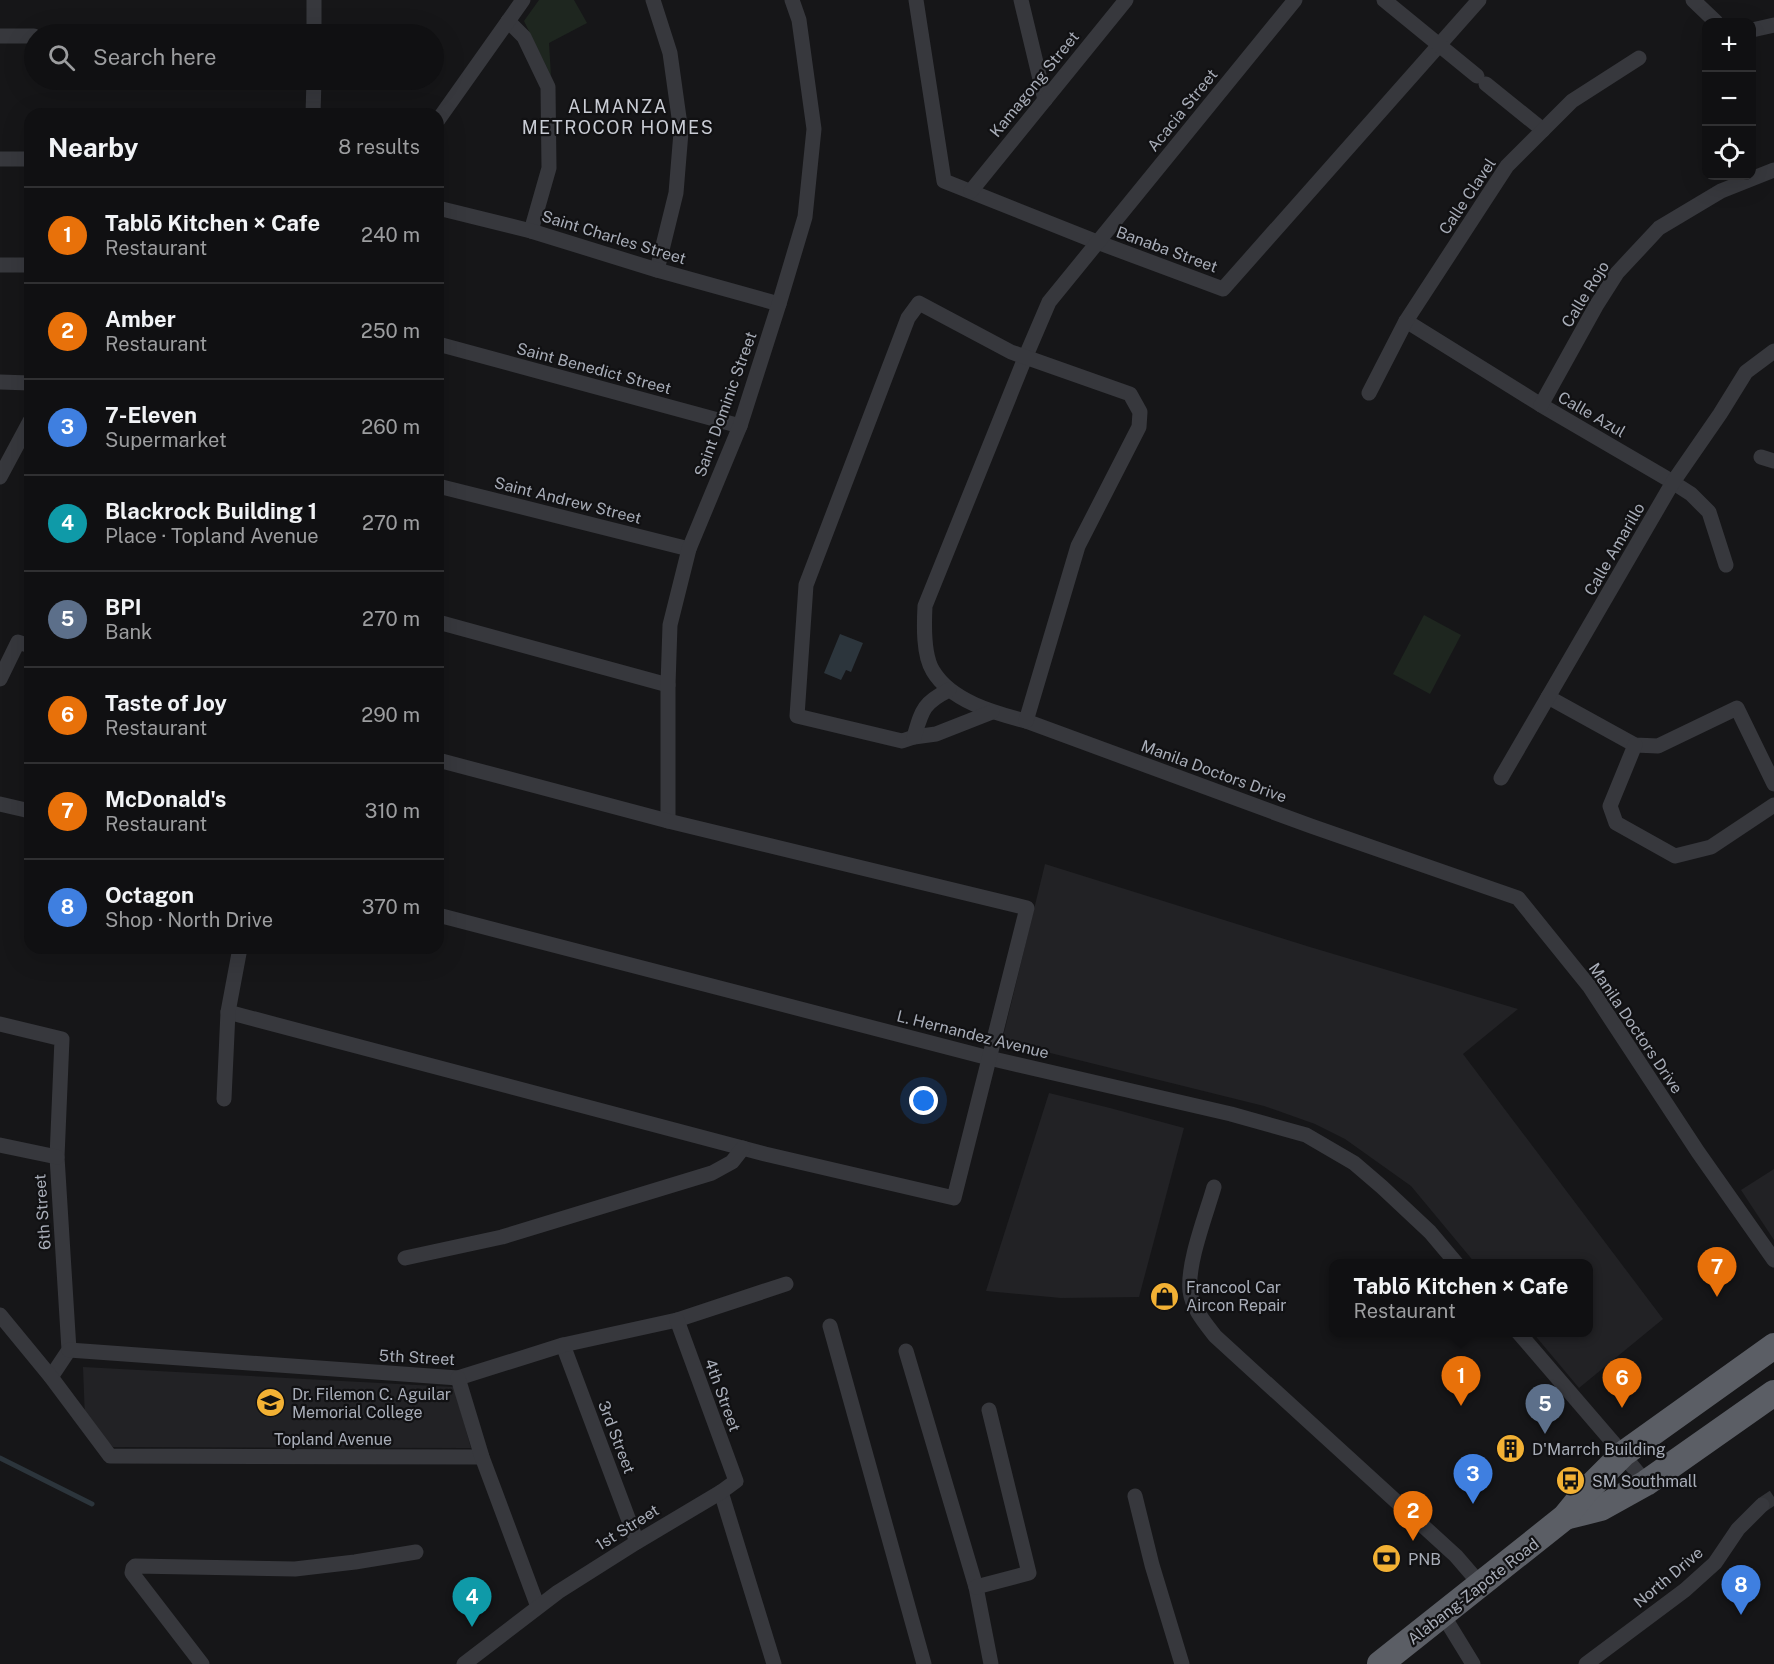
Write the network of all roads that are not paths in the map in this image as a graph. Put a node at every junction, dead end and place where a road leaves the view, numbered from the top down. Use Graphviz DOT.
graph roads {
  1 [pos="314,0"];
  2 [pos="523,0"];
  3 [pos="653,0"];
  4 [pos="792,0"];
  5 [pos="916,0"];
  6 [pos="1021,0"];
  7 [pos="1126,0"];
  8 [pos="1295,0"];
  9 [pos="1384,0"];
  10 [pos="1479,0"];
  11 [pos="1693,0"];
  12 [pos="1712,18"];
  13 [pos="508,21"];
  14 [pos="314,24"];
  15 [pos="1774,25"];
  16 [pos="1756,29"];
  17 [pos="0,36"];
  18 [pos="24,36"];
  19 [pos="1439,44"];
  20 [pos="1639,58"];
  21 [pos="314,90"];
  22 [pos="1045,100"];
  23 [pos="313,108"];
  24 [pos="444,112"];
  25 [pos="1543,130"];
  26 [pos="0,159"];
  27 [pos="24,159"];
  28 [pos="1774,171"];
  29 [pos="971,191"];
  30 [pos="444,209"];
  31 [pos="531,231"];
  32 [pos="1097,242"];
  33 [pos="0,265"];
  34 [pos="24,265"];
  35 [pos="657,270"];
  36 [pos="779,304"];
  37 [pos="1406,321"];
  38 [pos="444,346"];
  39 [pos="1774,351"];
  40 [pos="1025,358"];
  41 [pos="0,382"];
  42 [pos="24,383"];
  43 [pos="1369,393"];
  44 [pos="1541,405"];
  45 [pos="740,426"];
  46 [pos="24,432"];
  47 [pos="0,477"];
  48 [pos="1673,482"];
  49 [pos="444,488"];
  50 [pos="689,549"];
  51 [pos="1726,565"];
  52 [pos="444,624"];
  53 [pos="24,644"];
  54 [pos="0,679"];
  55 [pos="668,685"];
  56 [pos="949,690"];
  57 [pos="1548,697"];
  58 [pos="992,712"];
  59 [pos="1026,721"];
  60 [pos="914,737"];
  61 [pos="1635,745"];
  62 [pos="444,762"];
  63 [pos="1501,778"];
  64 [pos="1774,784"];
  65 [pos="0,804"];
  66 [pos="1774,806"];
  67 [pos="24,810"];
  68 [pos="668,821"];
  69 [pos="444,917"];
  70 [pos="239,954"];
  71 [pos="228,1012"];
  72 [pos="0,1024"];
  73 [pos="989,1058"];
  74 [pos="224,1099"];
  75 [pos="0,1144"];
  76 [pos="743,1148"];
  77 [pos="57,1157"];
  78 [pos="1214,1187"];
  79 [pos="405,1258"];
  80 [pos="1454,1259"];
  81 [pos="1774,1260"];
  82 [pos="786,1284"];
  83 [pos="0,1315"];
  84 [pos="677,1320"];
  85 [pos="830,1326"];
  86 [pos="1522,1337"];
  87 [pos="563,1345"];
  88 [pos="1774,1346"];
  89 [pos="69,1350"];
  90 [pos="906,1351"];
  91 [pos="51,1377"];
  92 [pos="458,1378"];
  93 [pos="1774,1393"];
  94 [pos="989,1410"];
  95 [pos="1623,1454"];
  96 [pos="482,1457"];
  97 [pos="736,1481"];
  98 [pos="1646,1483"];
  99 [pos="721,1492"];
  100 [pos="1135,1496"];
  101 [pos="1762,1505"];
  102 [pos="1565,1517"];
  103 [pos="637,1542"];
  104 [pos="416,1552"];
  105 [pos="1480,1585"];
  106 [pos="976,1587"];
  107 [pos="538,1607"];
  108 [pos="1443,1615"];
  109 [pos="202,1664"];
  110 [pos="464,1664"];
  111 [pos="774,1664"];
  112 [pos="924,1664"];
  113 [pos="991,1664"];
  114 [pos="1182,1664"];
  115 [pos="1380,1664"];
  116 [pos="1473,1664"];
  117 [pos="1586,1664"];
  1 -- 14 [label="street"];
  2 -- 13 [label="street"];
  3 -- 35 [label="street"];
  4 -- 36 [label="street, Saint Dominic Street"];
  5 -- 29 [label="street, Banaba Street"];
  6 -- 22 [label="street"];
  7 -- 22 [label="street, Kamagong Street"];
  8 -- 32 [label="street, Acacia Street"];
  9 -- 19 [label="street"];
  10 -- 19 [label="street, Banaba Street"];
  11 -- 12 [label="street"];
  13 -- 24 [label="street"];
  13 -- 31 [label="street"];
  15 -- 16 [label="street"];
  17 -- 18 [label="street"];
  19 -- 25 [label="street"];
  19 -- 32 [label="street, Banaba Street"];
  20 -- 25 [label="street, Calle Clavel"];
  21 -- 23 [label="street"];
  22 -- 29 [label="street, Kamagong Street"];
  25 -- 37 [label="street, Calle Clavel"];
  26 -- 27 [label="street"];
  28 -- 44 [label="street, Calle Rojo"];
  29 -- 32 [label="street, Banaba Street"];
  30 -- 31 [label="street, Saint Charles Street"];
  31 -- 35 [label="street, Saint Charles Street"];
  32 -- 40 [label="street, Manila Doctors Drive"];
  33 -- 34 [label="street"];
  35 -- 36 [label="street, Saint Charles Street"];
  36 -- 45 [label="street, Saint Dominic Street"];
  37 -- 43 [label="street, Calle Clavel"];
  37 -- 44 [label="street, Calle Azul"];
  38 -- 45 [label="street, Saint Benedict Street"];
  39 -- 48 [label="street, Calle Amarillo"];
  40 -- 56 [label="street, Manila Doctors Drive"];
  40 -- 59 [label="street"];
  40 -- 60 [label="street"];
  41 -- 42 [label="street"];
  44 -- 48 [label="street, Calle Azul"];
  45 -- 50 [label="street, Saint Dominic Street"];
  46 -- 47 [label="street"];
  48 -- 51 [label="street, Calle Azul"];
  48 -- 57 [label="street, Calle Amarillo"];
  49 -- 50 [label="street, Saint Andrew Street"];
  50 -- 55 [label="street, Saint Dominic Street"];
  52 -- 55 [label="street"];
  53 -- 54 [label="street"];
  55 -- 68 [label="street, Saint Dominic Street"];
  56 -- 58 [label="street, Manila Doctors Drive"];
  56 -- 60 [label="street"];
  57 -- 61 [label="street"];
  57 -- 63 [label="street, Calle Amarillo"];
  58 -- 59 [label="street, Manila Doctors Drive"];
  58 -- 60 [label="street"];
  59 -- 81 [label="street, Manila Doctors Drive"];
  61 -- 64 [label="street"];
  61 -- 66 [label="street"];
  62 -- 68 [label="street"];
  65 -- 67 [label="street"];
  68 -- 73 [label="street"];
  69 -- 73 [label="street, L. Hernandez Avenue"];
  70 -- 71 [label="street"];
  71 -- 74 [label="street"];
  71 -- 76 [label="street"];
  72 -- 77 [label="street, 6th Street"];
  73 -- 76 [label="street"];
  73 -- 80 [label="street, L. Hernandez Avenue"];
  75 -- 77 [label="street"];
  76 -- 79 [label="street"];
  77 -- 89 [label="street, 6th Street"];
  78 -- 105 [label="street"];
  82 -- 84 [label="street, 5th Street"];
  83 -- 91 [label="street, Topland Avenue"];
  84 -- 87 [label="street, 5th Street"];
  84 -- 97 [label="street, 4th Street"];
  85 -- 112 [label="street"];
  86 -- 95 [label="street"];
  87 -- 92 [label="street, 5th Street"];
  87 -- 103 [label="street, 3rd Street"];
  88 -- 95 [label="highway, Alabang-Zapote Road"];
  89 -- 91 [label="street"];
  89 -- 92 [label="street, 5th Street"];
  90 -- 106 [label="street"];
  91 -- 96 [label="street, Topland Avenue"];
  92 -- 96 [label="street"];
  93 -- 98 [label="highway, Alabang-Zapote Road"];
  94 -- 106 [label="street"];
  95 -- 98 [label="street"];
  95 -- 102 [label="highway, Alabang-Zapote Road"];
  96 -- 107 [label="street"];
  97 -- 99 [label="street, 1st Street"];
  98 -- 102 [label="highway, Alabang-Zapote Road"];
  99 -- 103 [label="street, 1st Street"];
  99 -- 111 [label="street"];
  100 -- 114 [label="street"];
  101 -- 117 [label="street, North Drive"];
  102 -- 105 [label="highway, Alabang-Zapote Road"];
  103 -- 107 [label="street, 1st Street"];
  104 -- 109 [label="street"];
  105 -- 108 [label="highway, Alabang-Zapote Road"];
  106 -- 113 [label="street"];
  107 -- 110 [label="street"];
  108 -- 115 [label="highway, Alabang-Zapote Road"];
  108 -- 116 [label="street"];
}
